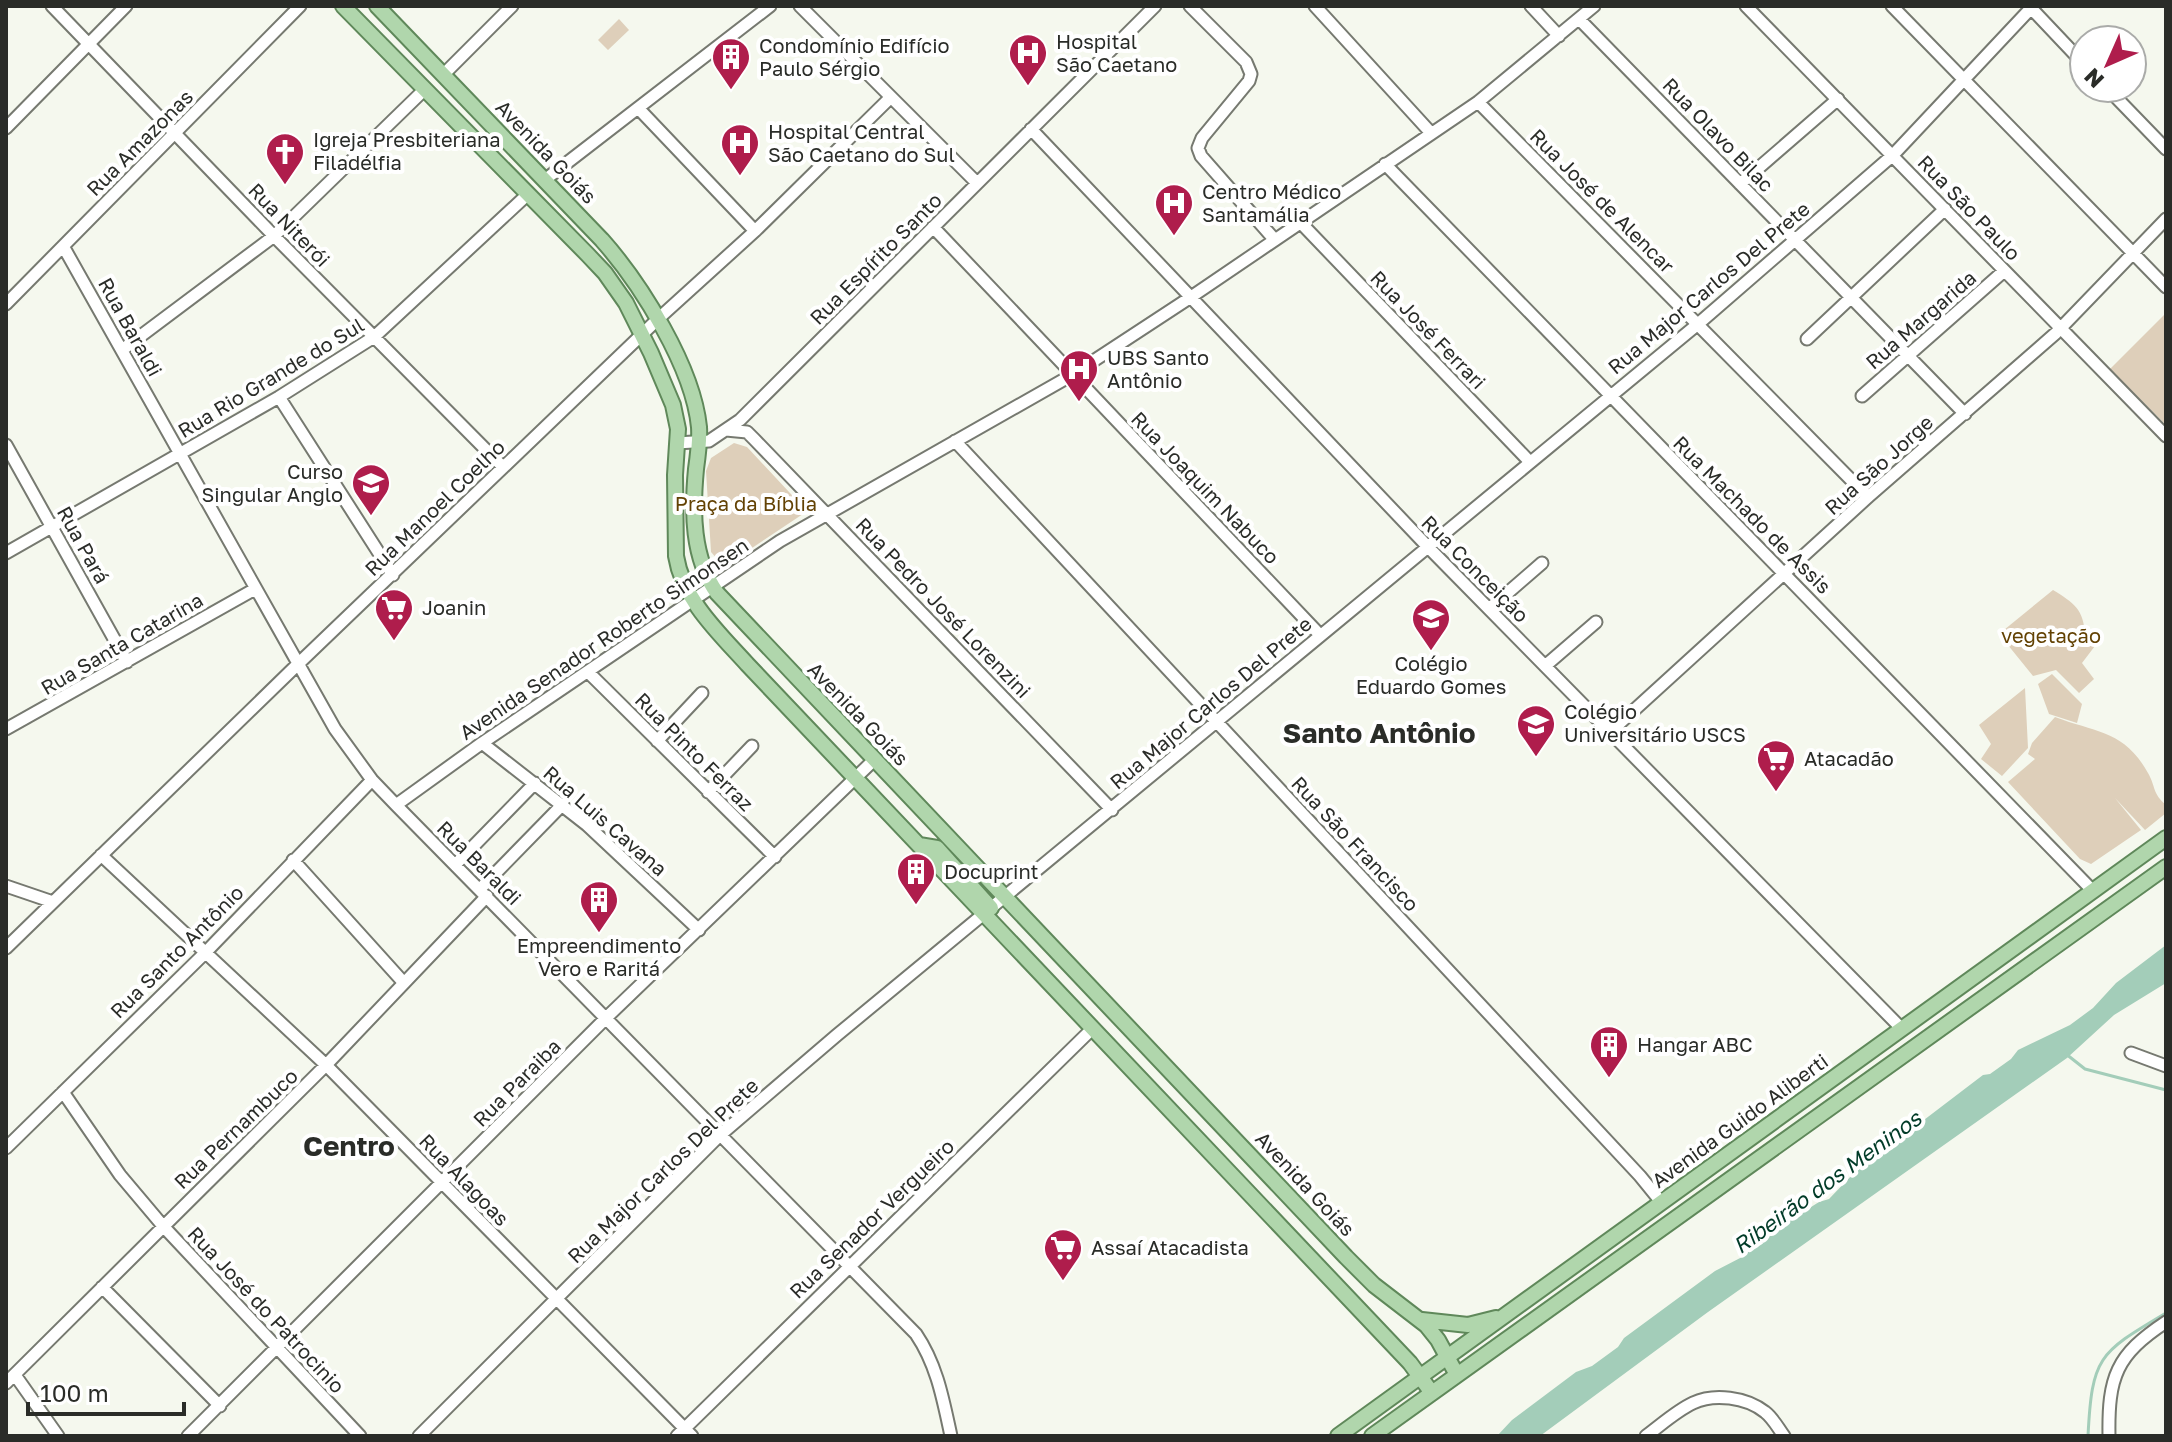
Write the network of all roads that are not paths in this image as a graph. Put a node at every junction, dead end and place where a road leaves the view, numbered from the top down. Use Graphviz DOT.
graph roads {
  1 [pos="52,6"];
  2 [pos="126,6"];
  3 [pos="300,6"];
  4 [pos="343,6"];
  5 [pos="377,6"];
  6 [pos="512,6"];
  7 [pos="770,6"];
  8 [pos="800,6"];
  9 [pos="1155,6"];
  10 [pos="1190,6"];
  11 [pos="1315,6"];
  12 [pos="1531,6"];
  13 [pos="1594,6"];
  14 [pos="1746,6"];
  15 [pos="1892,6"];
  16 [pos="2032,7"];
  17 [pos="1579,19"];
  18 [pos="1559,36"];
  19 [pos="89,43"];
  20 [pos="2068,46"];
  21 [pos="444,74"];
  22 [pos="1965,80"];
  23 [pos="424,90"];
  24 [pos="891,97"];
  25 [pos="1838,99"];
  26 [pos="1478,102"];
  27 [pos="2122,104"];
  28 [pos="638,108"];
  29 [pos="6,128"];
  30 [pos="1031,129"];
  31 [pos="175,133"];
  32 [pos="1431,133"];
  33 [pos="2166,149"];
  34 [pos="1893,155"];
  35 [pos="1385,164"];
  36 [pos="546,179"];
  37 [pos="977,183"];
  38 [pos="1740,184"];
  39 [pos="527,195"];
  40 [pos="1945,209"];
  41 [pos="2166,219"];
  42 [pos="1300,222"];
  43 [pos="933,227"];
  44 [pos="755,231"];
  45 [pos="274,236"];
  46 [pos="1274,239"];
  47 [pos="1794,240"];
  48 [pos="63,246"];
  49 [pos="2133,253"];
  50 [pos="2004,271"];
  51 [pos="2166,287"];
  52 [pos="1191,297"];
  53 [pos="1852,298"];
  54 [pos="6,304"];
  55 [pos="658,319"];
  56 [pos="1698,324"];
  57 [pos="2060,329"];
  58 [pos="643,336"];
  59 [pos="374,337"];
  60 [pos="1807,339"];
  61 [pos="122,350"];
  62 [pos="1908,356"];
  63 [pos="1072,375"];
  64 [pos="1609,395"];
  65 [pos="1862,396"];
  66 [pos="279,397"];
  67 [pos="746,414"];
  68 [pos="1965,414"];
  69 [pos="726,430"];
  70 [pos="747,432"];
  71 [pos="2166,436"];
  72 [pos="955,441"];
  73 [pos="677,443"];
  74 [pos="699,443"];
  75 [pos="6,445"];
  76 [pos="180,454"];
  77 [pos="1530,462"];
  78 [pos="503,467"];
  79 [pos="1868,497"];
  80 [pos="827,512"];
  81 [pos="53,528"];
  82 [pos="1428,547"];
  83 [pos="6,553"];
  84 [pos="1542,563"];
  85 [pos="1785,573"];
  86 [pos="393,575"];
  87 [pos="712,586"];
  88 [pos="255,589"];
  89 [pos="692,599"];
  90 [pos="1489,609"];
  91 [pos="1596,622"];
  92 [pos="1320,635"];
  93 [pos="127,662"];
  94 [pos="297,665"];
  95 [pos="1545,666"];
  96 [pos="588,672"];
  97 [pos="702,693"];
  98 [pos="1216,721"];
  99 [pos="6,729"];
  100 [pos="1609,733"];
  101 [pos="657,741"];
  102 [pos="482,743"];
  103 [pos="752,746"];
  104 [pos="875,759"];
  105 [pos="856,778"];
  106 [pos="372,780"];
  107 [pos="535,783"];
  108 [pos="708,792"];
  109 [pos="563,804"];
  110 [pos="396,805"];
  111 [pos="1112,810"];
  112 [pos="2166,838"];
  113 [pos="101,855"];
  114 [pos="775,857"];
  115 [pos="293,860"];
  116 [pos="456,864"];
  117 [pos="2166,867"];
  118 [pos="6,886"];
  119 [pos="2093,891"];
  120 [pos="484,892"];
  121 [pos="1005,897"];
  122 [pos="53,902"];
  123 [pos="987,911"];
  124 [pos="699,930"];
  125 [pos="6,948"];
  126 [pos="205,953"];
  127 [pos="404,983"];
  128 [pos="606,1018"];
  129 [pos="1901,1028"];
  130 [pos="1092,1029"];
  131 [pos="2131,1053"];
  132 [pos="326,1065"];
  133 [pos="2166,1066"];
  134 [pos="63,1092"];
  135 [pos="719,1136"];
  136 [pos="6,1148"];
  137 [pos="443,1183"];
  138 [pos="1662,1203"];
  139 [pos="163,1226"];
  140 [pos="1650,1236"];
  141 [pos="849,1267"];
  142 [pos="102,1287"];
  143 [pos="555,1300"];
  144 [pos="1511,1312"];
  145 [pos="1420,1319"];
  146 [pos="2166,1322"];
  147 [pos="276,1349"];
  148 [pos="1448,1358"];
  149 [pos="1457,1375"];
  150 [pos="1421,1377"];
  151 [pos="10,1379"];
  152 [pos="1432,1393"];
  153 [pos="220,1406"];
  154 [pos="685,1433"];
  155 [pos="58,1436"];
  156 [pos="188,1436"];
  157 [pos="360,1436"];
  158 [pos="419,1436"];
  159 [pos="951,1436"];
  160 [pos="1338,1436"];
  161 [pos="1372,1436"];
  162 [pos="1646,1436"];
  163 [pos="1784,1436"];
  164 [pos="2109,1436"];
  1 -- 19 [label="street, Rua Niterói"];
  2 -- 19 [label="street"];
  3 -- 31 [label="street, Rua Amazonas"];
  4 -- 23 [label="main road"];
  5 -- 21 [label="main road, Avenida Goiás"];
  6 -- 21 [label="street"];
  7 -- 28 [label="street"];
  8 -- 24 [label="street"];
  9 -- 30 [label="street, Rua Espírito Santo"];
  10 -- 46 [label="street"];
  11 -- 32 [label="street"];
  12 -- 18 [label="street"];
  13 -- 17 [label="street, Avenida Senador Roberto Simonsen"];
  14 -- 25 [label="street, Rua São Paulo"];
  15 -- 22 [label="street"];
  16 -- 20 [label="street"];
  16 -- 22 [label="street, Rua Major Carlos Del Prete"];
  17 -- 18 [label="street, Avenida Senador Roberto Simonsen"];
  17 -- 38 [label="street, Rua Olavo Bilac"];
  18 -- 26 [label="street, Avenida Senador Roberto Simonsen"];
  19 -- 29 [label="street"];
  19 -- 31 [label="street, Rua Niterói"];
  21 -- 36 [label="main road, Avenida Goiás"];
  22 -- 34 [label="street, Rua Major Carlos Del Prete"];
  22 -- 49 [label="street"];
  23 -- 39 [label="main road"];
  23 -- 45 [label="street"];
  24 -- 37 [label="street"];
  24 -- 44 [label="street, Rua Manoel Coelho"];
  25 -- 34 [label="street, Rua São Paulo"];
  25 -- 38 [label="street"];
  26 -- 32 [label="street, Avenida Senador Roberto Simonsen"];
  26 -- 56 [label="street, Rua José de Alencar"];
  27 -- 33 [label="street"];
  28 -- 36 [label="street"];
  28 -- 44 [label="street"];
  30 -- 37 [label="street, Rua Espírito Santo"];
  30 -- 52 [label="street, Rua Conceição"];
  31 -- 45 [label="street, Rua Niterói"];
  31 -- 48 [label="street, Rua Amazonas"];
  32 -- 35 [label="street, Avenida Senador Roberto Simonsen"];
  34 -- 40 [label="street, Rua São Paulo"];
  34 -- 47 [label="street, Rua Major Carlos Del Prete"];
  35 -- 42 [label="street, Avenida Senador Roberto Simonsen"];
  35 -- 64 [label="street, Rua Machado de Assis"];
  36 -- 55 [label="main road, Avenida Goiás"];
  37 -- 43 [label="street, Rua Espírito Santo"];
  38 -- 47 [label="street, Rua Olavo Bilac"];
  39 -- 58 [label="main road"];
  39 -- 59 [label="street, Rua Rio Grande do Sul"];
  40 -- 50 [label="street, Rua São Paulo"];
  40 -- 53 [label="street"];
  41 -- 49 [label="street, Rua São Jorge"];
  42 -- 46 [label="street, Avenida Senador Roberto Simonsen"];
  42 -- 77 [label="street, Rua José Ferrari"];
  43 -- 63 [label="street, Rua Joaquim Nabuco"];
  43 -- 67 [label="street, Rua Espírito Santo"];
  44 -- 55 [label="street, Rua Manoel Coelho"];
  45 -- 59 [label="street, Rua Niterói"];
  45 -- 61 [label="street"];
  46 -- 52 [label="street, Avenida Senador Roberto Simonsen"];
  47 -- 53 [label="street, Rua Olavo Bilac"];
  47 -- 56 [label="street, Rua Major Carlos Del Prete"];
  48 -- 54 [label="street, Rua Amazonas"];
  48 -- 61 [label="street, Rua Baraldi"];
  49 -- 51 [label="street"];
  49 -- 57 [label="street, Rua São Jorge"];
  50 -- 57 [label="street, Rua São Paulo"];
  50 -- 62 [label="street, Rua Margarida"];
  52 -- 63 [label="street, Avenida Senador Roberto Simonsen"];
  52 -- 82 [label="street, Rua Conceição"];
  53 -- 60 [label="street"];
  53 -- 62 [label="street, Rua Olavo Bilac"];
  55 -- 58 [label="street, Rua Manoel Coelho"];
  55 -- 74 [label="main road, Avenida Goiás"];
  56 -- 64 [label="street, Rua Major Carlos Del Prete"];
  56 -- 79 [label="street, Rua José de Alencar"];
  57 -- 68 [label="street, Rua São Jorge"];
  57 -- 71 [label="street, Rua São Paulo"];
  58 -- 73 [label="main road"];
  58 -- 78 [label="street, Rua Manoel Coelho"];
  59 -- 66 [label="street, Rua Rio Grande do Sul"];
  59 -- 78 [label="street, Rua Niterói"];
  61 -- 76 [label="street, Rua Baraldi"];
  62 -- 65 [label="street, Rua Margarida"];
  62 -- 68 [label="street, Rua Olavo Bilac"];
  63 -- 72 [label="street, Avenida Senador Roberto Simonsen"];
  63 -- 92 [label="street, Rua Joaquim Nabuco"];
  64 -- 77 [label="street, Rua Major Carlos Del Prete"];
  64 -- 85 [label="street, Rua Machado de Assis"];
  66 -- 76 [label="street, Rua Rio Grande do Sul"];
  66 -- 86 [label="street"];
  67 -- 69 [label="street, Rua Espírito Santo"];
  67 -- 70 [label="street"];
  68 -- 79 [label="street, Rua São Jorge"];
  69 -- 70 [label="street"];
  69 -- 74 [label="street, Rua Espírito Santo"];
  70 -- 80 [label="street, Rua Pedro José Lorenzini"];
  72 -- 80 [label="street, Avenida Senador Roberto Simonsen"];
  72 -- 98 [label="street, Rua São Francisco"];
  73 -- 74 [label="street, Rua Espírito Santo"];
  73 -- 89 [label="main road"];
  74 -- 87 [label="main road, Avenida Goiás"];
  75 -- 81 [label="street, Rua Pará"];
  76 -- 81 [label="street, Rua Rio Grande do Sul"];
  76 -- 88 [label="street, Rua Baraldi"];
  77 -- 82 [label="street, Rua Major Carlos Del Prete"];
  78 -- 86 [label="street, Rua Manoel Coelho"];
  79 -- 85 [label="street, Rua São Jorge"];
  80 -- 87 [label="street, Avenida Senador Roberto Simonsen"];
  80 -- 111 [label="street, Rua Pedro José Lorenzini"];
  81 -- 83 [label="street, Rua Rio Grande do Sul"];
  81 -- 93 [label="street, Rua Pará"];
  82 -- 90 [label="street, Rua Conceição"];
  82 -- 92 [label="street, Rua Major Carlos Del Prete"];
  84 -- 90 [label="street"];
  85 -- 100 [label="street, Rua São Jorge"];
  85 -- 119 [label="street, Rua Machado de Assis"];
  86 -- 94 [label="street, Rua Manoel Coelho"];
  87 -- 89 [label="street, Avenida Senador Roberto Simonsen"];
  87 -- 104 [label="main road, Avenida Goiás"];
  88 -- 93 [label="street, Rua Santa Catarina"];
  88 -- 94 [label="street, Rua Baraldi"];
  89 -- 96 [label="street, Avenida Senador Roberto Simonsen"];
  89 -- 105 [label="main road"];
  90 -- 95 [label="street, Rua Conceição"];
  91 -- 95 [label="street"];
  92 -- 98 [label="street, Rua Major Carlos Del Prete"];
  93 -- 99 [label="street, Rua Santa Catarina"];
  94 -- 106 [label="street, Rua Baraldi"];
  94 -- 113 [label="street, Rua Manoel Coelho"];
  95 -- 100 [label="street, Rua Conceição"];
  96 -- 101 [label="street, Rua Pinto Ferraz"];
  96 -- 102 [label="street, Avenida Senador Roberto Simonsen"];
  97 -- 101 [label="street"];
  98 -- 111 [label="street, Rua Major Carlos Del Prete"];
  98 -- 138 [label="street, Rua São Francisco"];
  100 -- 129 [label="street, Rua Conceição"];
  101 -- 108 [label="street, Rua Pinto Ferraz"];
  102 -- 107 [label="street, Rua Luis Cavana"];
  102 -- 110 [label="street, Avenida Senador Roberto Simonsen"];
  103 -- 108 [label="street"];
  104 -- 105 [label="street, Rua Paraiba"];
  104 -- 121 [label="main road, Avenida Goiás"];
  105 -- 114 [label="street, Rua Paraiba"];
  105 -- 123 [label="main road"];
  106 -- 110 [label="street, Rua Baraldi"];
  106 -- 115 [label="street, Rua Santo Antônio"];
  107 -- 109 [label="street, Rua Luis Cavana"];
  107 -- 116 [label="street"];
  108 -- 114 [label="street, Rua Pinto Ferraz"];
  109 -- 120 [label="street, Rua Pernambuco"];
  109 -- 124 [label="street, Rua Luis Cavana"];
  110 -- 116 [label="street, Rua Baraldi"];
  111 -- 121 [label="street, Rua Major Carlos Del Prete"];
  112 -- 119 [label="main road, Avenida Guido Aliberti"];
  113 -- 122 [label="street, Rua Manoel Coelho"];
  113 -- 126 [label="street, Rua Alagoas"];
  114 -- 124 [label="street, Rua Paraiba"];
  115 -- 126 [label="street, Rua Santo Antônio"];
  115 -- 127 [label="street"];
  116 -- 120 [label="street, Rua Baraldi"];
  117 -- 140 [label="main road, Avenida Guido Aliberti"];
  118 -- 122 [label="street"];
  119 -- 129 [label="main road, Avenida Guido Aliberti"];
  120 -- 127 [label="street, Rua Pernambuco"];
  120 -- 128 [label="street, Rua Baraldi"];
  121 -- 123 [label="street, Rua Major Carlos Del Prete"];
  121 -- 145 [label="main road, Avenida Goiás"];
  122 -- 125 [label="street, Rua Manoel Coelho"];
  123 -- 130 [label="main road"];
  123 -- 135 [label="street, Rua Major Carlos Del Prete"];
  124 -- 128 [label="street, Rua Paraiba"];
  126 -- 132 [label="street, Rua Alagoas"];
  126 -- 134 [label="street, Rua Santo Antônio"];
  127 -- 132 [label="street, Rua Pernambuco"];
  128 -- 135 [label="street, Rua Baraldi"];
  128 -- 137 [label="street, Rua Paraiba"];
  129 -- 138 [label="main road, Avenida Guido Aliberti"];
  130 -- 141 [label="street, Rua Senador Vergueiro"];
  130 -- 150 [label="main road"];
  131 -- 133 [label="street"];
  132 -- 137 [label="street, Rua Alagoas"];
  132 -- 139 [label="street, Rua Pernambuco"];
  134 -- 136 [label="street, Rua Santo Antônio"];
  134 -- 139 [label="street, Rua José do Patrocinio"];
  135 -- 141 [label="street, Rua Baraldi"];
  135 -- 143 [label="street, Rua Major Carlos Del Prete"];
  137 -- 143 [label="street, Rua Alagoas"];
  137 -- 147 [label="street, Rua Paraiba"];
  138 -- 140 [label="main road"];
  138 -- 144 [label="main road, Avenida Guido Aliberti"];
  139 -- 142 [label="street, Rua Pernambuco"];
  139 -- 147 [label="street, Rua José do Patrocinio"];
  140 -- 149 [label="main road, Avenida Guido Aliberti"];
  141 -- 154 [label="street, Rua Senador Vergueiro"];
  141 -- 159 [label="street, Rua Baraldi"];
  142 -- 151 [label="street, Rua Pernambuco"];
  142 -- 153 [label="street"];
  143 -- 154 [label="street, Rua Alagoas"];
  143 -- 158 [label="street, Rua Major Carlos Del Prete"];
  144 -- 145 [label="main road"];
  144 -- 148 [label="main road, Avenida Guido Aliberti"];
  145 -- 148 [label="main road, Avenida Goiás"];
  146 -- 164 [label="street"];
  147 -- 153 [label="street, Rua Paraiba"];
  147 -- 157 [label="street, Rua José do Patrocinio"];
  148 -- 149 [label="main road, Avenida Goiás"];
  148 -- 150 [label="main road, Avenida Guido Aliberti"];
  149 -- 152 [label="main road, Avenida Guido Aliberti"];
  150 -- 152 [label="main road"];
  150 -- 160 [label="main road, Avenida Guido Aliberti"];
  151 -- 155 [label="street"];
  152 -- 161 [label="main road, Avenida Guido Aliberti"];
  153 -- 156 [label="street, Rua Paraiba"];
  162 -- 163 [label="street"];
}
